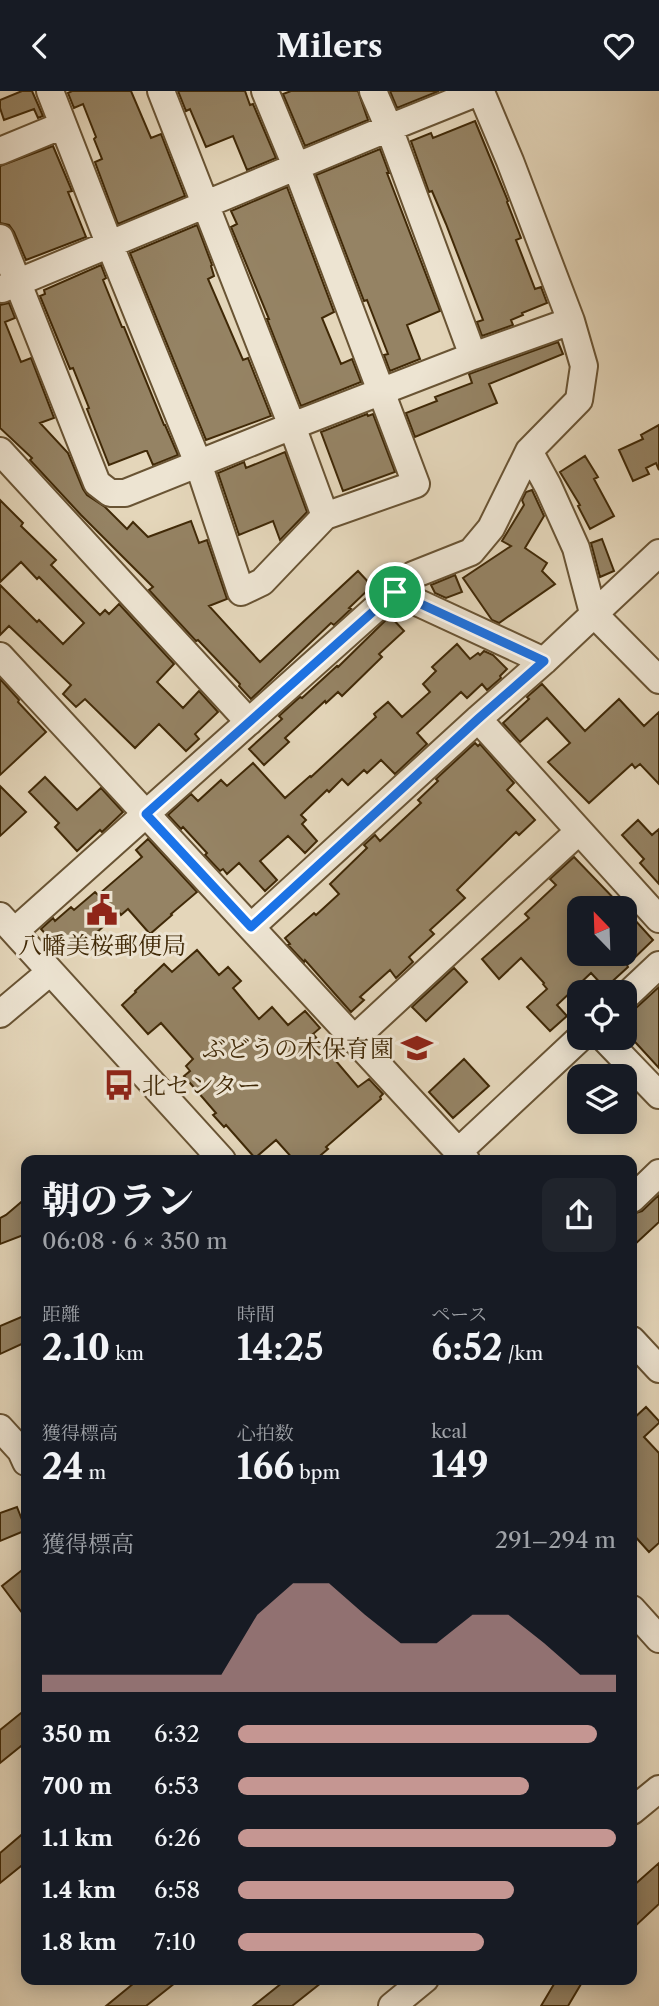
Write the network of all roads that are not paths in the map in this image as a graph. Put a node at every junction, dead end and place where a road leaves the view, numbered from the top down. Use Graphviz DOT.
graph roads {
  1 [pos="50,91"];
  2 [pos="161,91"];
  3 [pos="265,91"];
  4 [pos="373,91"];
  5 [pos="481,91"];
  6 [pos="63,125"];
  7 [pos="388,128"];
  8 [pos="0,151"];
  9 [pos="296,166"];
  10 [pos="205,204"];
  11 [pos="0,238"];
  12 [pos="109,243"];
  13 [pos="8,286"];
  14 [pos="570,321"];
  15 [pos="473,356"];
  16 [pos="382,390"];
  17 [pos="292,426"];
  18 [pos="0,451"];
  19 [pos="529,451"];
  20 [pos="198,463"];
  21 [pos="325,516"];
  22 [pos="659,553"];
  23 [pos="395,592"];
  24 [pos="593,613"];
  25 [pos="0,656"];
  26 [pos="544,661"];
  27 [pos="659,680"];
  28 [pos="478,719"];
  29 [pos="248,722"];
  30 [pos="146,814"];
  31 [pos="579,831"];
  32 [pos="659,919"];
  33 [pos="7,923"];
  34 [pos="251,927"];
  35 [pos="659,965"];
  36 [pos="50,972"];
  37 [pos="637,985"];
  38 [pos="0,1014"];
  39 [pos="354,1039"];
  40 [pos="568,1050"];
  41 [pos="616,1050"];
  42 [pos="659,1095"];
  43 [pos="217,1155"];
  44 [pos="461,1155"];
  45 [pos="463,1155"];
  46 [pos="659,1173"];
  47 [pos="637,1194"];
  48 [pos="637,1345"];
  49 [pos="659,1369"];
  50 [pos="0,1427"];
  51 [pos="21,1451"];
  52 [pos="637,1615"];
  53 [pos="659,1639"];
  54 [pos="659,1789"];
  55 [pos="637,1807"];
  56 [pos="418,1985"];
  57 [pos="392,2006"];
  1 -- 6 [label="street"];
  2 -- 10 [label="street"];
  3 -- 9 [label="street"];
  4 -- 7 [label="street"];
  5 -- 7 [label="street"];
  5 -- 14 [label="street"];
  6 -- 8 [label="street"];
  6 -- 12 [label="street"];
  7 -- 9 [label="street"];
  7 -- 15 [label="street"];
  9 -- 10 [label="street"];
  9 -- 16 [label="street"];
  10 -- 12 [label="street"];
  10 -- 17 [label="street"];
  11 -- 13 [label="street"];
  12 -- 13 [label="street"];
  12 -- 20 [label="street"];
  13 -- 20 [label="street"];
  14 -- 15 [label="street"];
  14 -- 19 [label="street"];
  15 -- 16 [label="street"];
  16 -- 17 [label="street"];
  16 -- 21 [label="street"];
  17 -- 20 [label="street"];
  17 -- 21 [label="street"];
  18 -- 29 [label="street"];
  19 -- 23 [label="street"];
  19 -- 24 [label="street"];
  20 -- 21 [label="street"];
  22 -- 24 [label="street"];
  23 -- 26 [label="street"];
  23 -- 29 [label="street"];
  24 -- 26 [label="street"];
  24 -- 27 [label="street"];
  25 -- 30 [label="street"];
  26 -- 28 [label="street"];
  28 -- 31 [label="street"];
  28 -- 34 [label="street"];
  29 -- 30 [label="street"];
  30 -- 33 [label="street"];
  30 -- 34 [label="street"];
  31 -- 32 [label="street"];
  31 -- 39 [label="street"];
  33 -- 36 [label="street"];
  34 -- 39 [label="street"];
  35 -- 37 [label="street"];
  36 -- 38 [label="street"];
  36 -- 43 [label="street"];
  39 -- 44 [label="street"];
  40 -- 45 [label="street"];
  41 -- 42 [label="street"];
  46 -- 47 [label="street"];
  48 -- 49 [label="street"];
  50 -- 51 [label="street"];
  52 -- 53 [label="street"];
  54 -- 55 [label="street"];
  56 -- 57 [label="street"];
}
